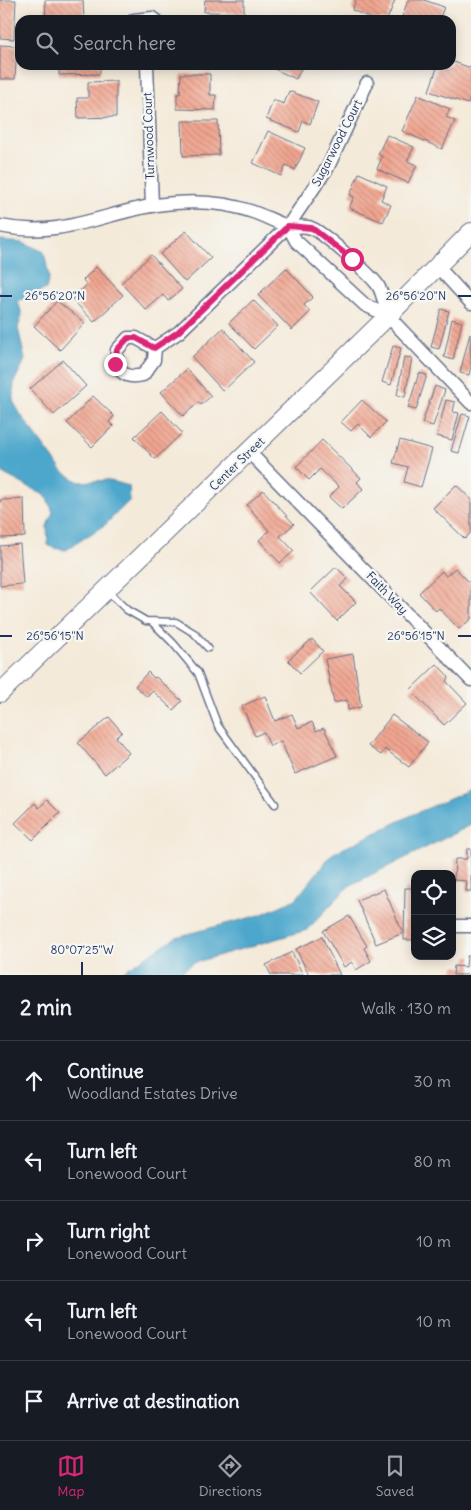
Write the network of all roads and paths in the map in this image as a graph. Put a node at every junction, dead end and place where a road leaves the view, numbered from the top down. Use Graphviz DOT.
graph roads {
  1 [pos="147,70"];
  2 [pos="367,83"];
  3 [pos="152,206"];
  4 [pos="0,226"];
  5 [pos="288,226"];
  6 [pos="471,232"];
  7 [pos="438,267"];
  8 [pos="471,303"];
  9 [pos="388,316"];
  10 [pos="155,348"];
  11 [pos="471,403"];
  12 [pos="249,452"];
  13 [pos="106,590"];
  14 [pos="152,622"];
  15 [pos="208,648"];
  16 [pos="471,680"];
  17 [pos="0,693"];
  18 [pos="275,804"];
  19 [pos="456,926"];
  20 [pos="471,926"];
  1 -- 3 [label="street, Turnwood Court"];
  2 -- 5 [label="street, Sugarwood Court"];
  3 -- 4 [label="street"];
  3 -- 5 [label="street"];
  5 -- 9 [label="street"];
  5 -- 9 [label="street"];
  5 -- 10 [label="street, Sugarwood Court"];
  6 -- 7 [label="street, Center Street"];
  7 -- 8 [label="street"];
  7 -- 9 [label="street, Center Street"];
  9 -- 11 [label="street"];
  9 -- 12 [label="street, Center Street"];
  12 -- 13 [label="street, Center Street"];
  12 -- 16 [label="street, Faith Way"];
  13 -- 14 [label="lane"];
  13 -- 17 [label="street, Center Street"];
  14 -- 15 [label="lane"];
  14 -- 18 [label="lane"];
  19 -- 20 [label="street"];
}
